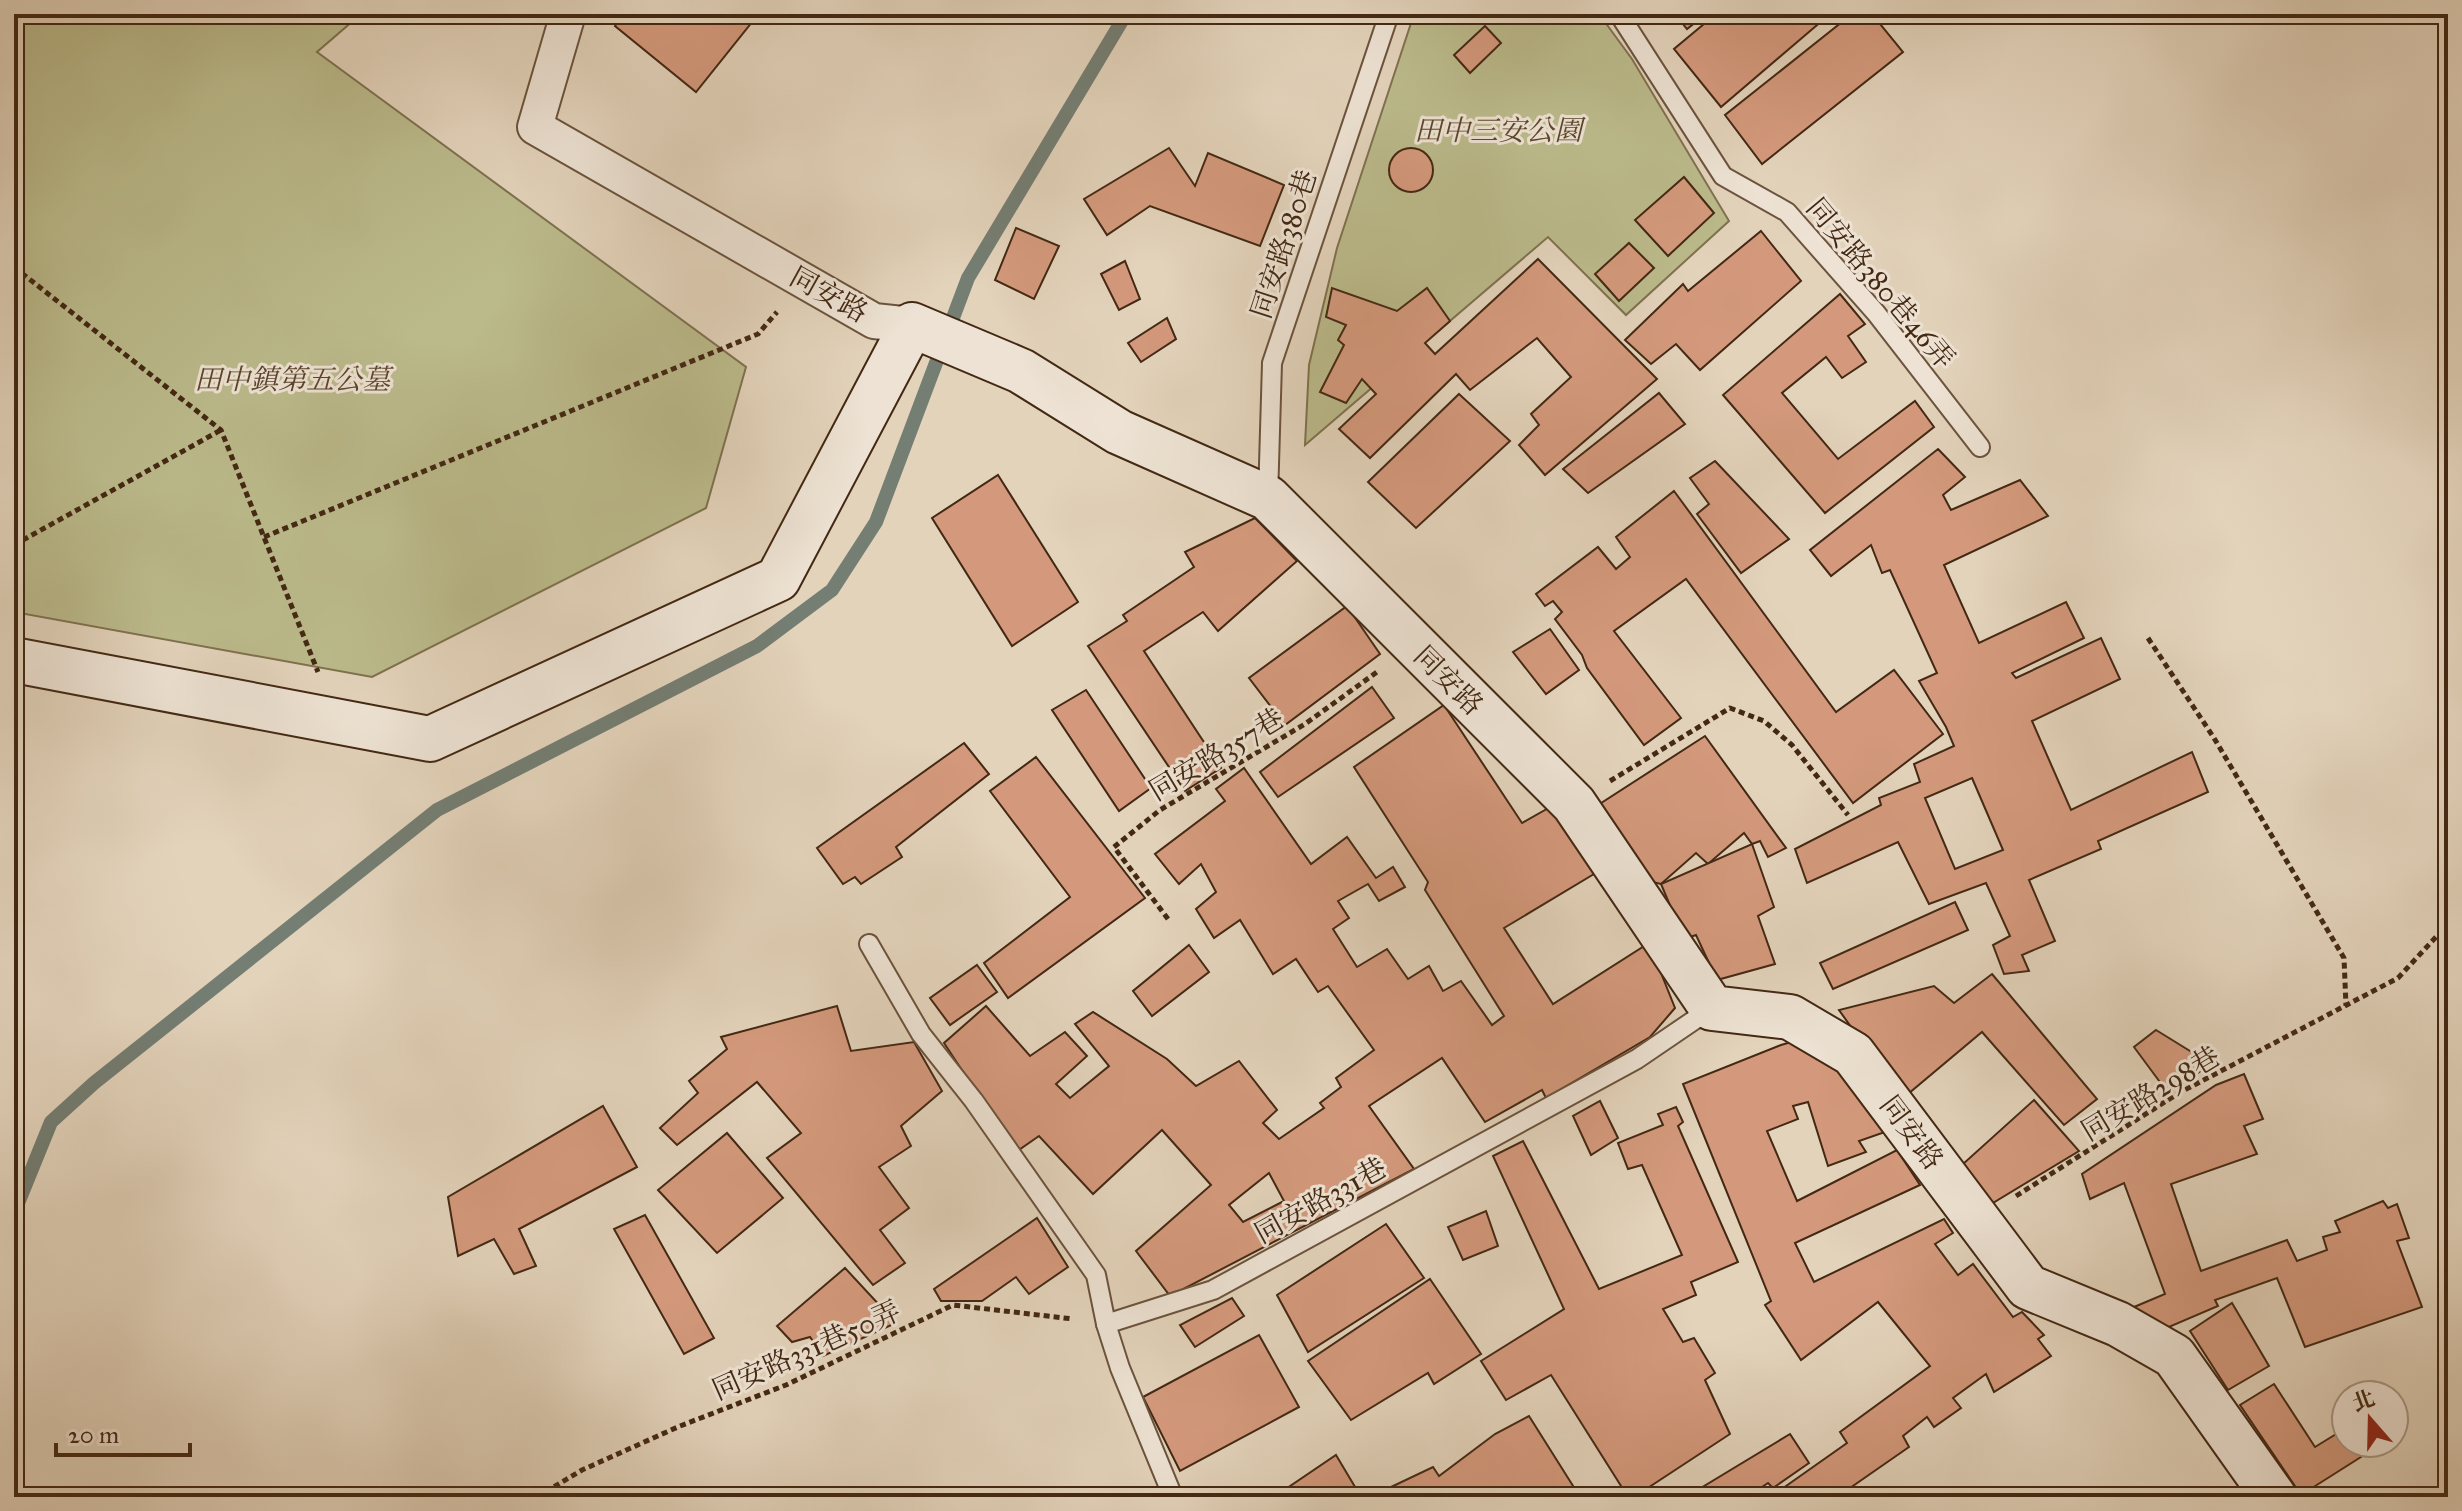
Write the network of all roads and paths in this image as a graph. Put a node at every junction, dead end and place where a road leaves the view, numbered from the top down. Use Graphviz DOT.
graph roads {
  1 [pos="568,14"];
  2 [pos="1389,14"];
  3 [pos="1619,14"];
  4 [pos="14,267"];
  5 [pos="804,282"];
  6 [pos="912,325"];
  7 [pos="221,430"];
  8 [pos="1980,447"];
  9 [pos="1268,498"];
  10 [pos="264,537"];
  11 [pos="14,545"];
  12 [pos="2148,638"];
  13 [pos="1414,645"];
  14 [pos="14,660"];
  15 [pos="338,721"];
  16 [pos="1574,804"];
  17 [pos="1848,815"];
  18 [pos="1168,919"];
  19 [pos="2448,924"];
  20 [pos="869,944"];
  21 [pos="2346,1006"];
  22 [pos="1712,1008"];
  23 [pos="1978,1220"];
  24 [pos="1106,1324"];
  25 [pos="537,1497"];
  26 [pos="1173,1497"];
  27 [pos="2274,1497"];
  1 -- 5 [label="street, 同安路"];
  2 -- 9 [label="lane, 同安路380巷"];
  3 -- 8 [label="lane, 同安路380巷46弄"];
  4 -- 7 [label="path"];
  5 -- 6 [label="street, 同安路"];
  5 -- 10 [label="path"];
  6 -- 9 [label="street, 同安路"];
  6 -- 15 [label="street"];
  7 -- 10 [label="path"];
  7 -- 11 [label="path"];
  9 -- 13 [label="street, 同安路"];
  10 -- 15 [label="path"];
  12 -- 21 [label="path"];
  13 -- 16 [label="street, 同安路"];
  13 -- 18 [label="path, 同安路357巷"];
  14 -- 15 [label="street"];
  16 -- 17 [label="path"];
  16 -- 22 [label="street, 同安路"];
  19 -- 21 [label="path, 同安路298巷"];
  20 -- 24 [label="lane"];
  21 -- 23 [label="path, 同安路298巷"];
  22 -- 23 [label="street, 同安路"];
  22 -- 24 [label="lane, 同安路331巷"];
  23 -- 27 [label="street, 同安路"];
  24 -- 25 [label="path, 同安路331巷50弄"];
  24 -- 26 [label="lane"];
}
